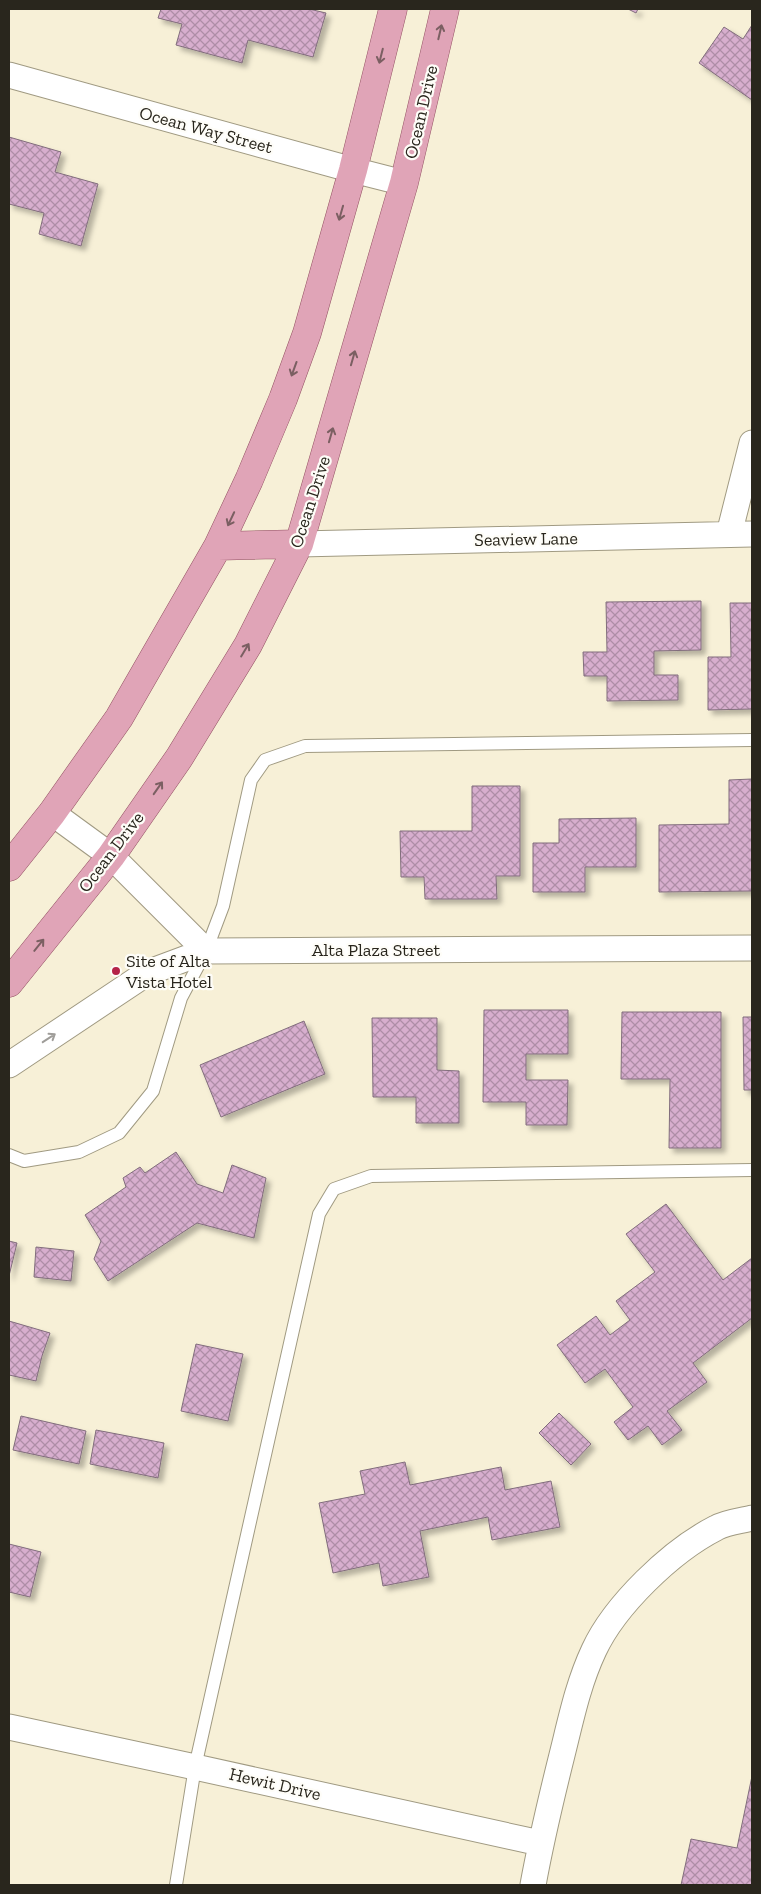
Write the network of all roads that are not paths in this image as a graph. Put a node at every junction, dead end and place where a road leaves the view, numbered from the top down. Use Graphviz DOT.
graph roads {
  1 [pos="393,9"];
  2 [pos="446,9"];
  3 [pos="9,75"];
  4 [pos="353,170"];
  5 [pos="404,182"];
  6 [pos="752,443"];
  7 [pos="741,534"];
  8 [pos="299,544"];
  9 [pos="218,546"];
  10 [pos="752,740"];
  11 [pos="52,813"];
  12 [pos="110,856"];
  13 [pos="9,867"];
  14 [pos="752,948"];
  15 [pos="206,950"];
  16 [pos="9,983"];
  17 [pos="9,1065"];
  18 [pos="9,1155"];
  19 [pos="752,1170"];
  20 [pos="752,1518"];
  21 [pos="9,1727"];
  22 [pos="196,1767"];
  23 [pos="540,1843"];
  24 [pos="176,1885"];
  25 [pos="533,1885"];
  1 -- 4 [label="main road, one-way"];
  5 -- 2 [label="main road, Ocean Drive, one-way"];
  3 -- 4 [label="street, Ocean Way Street"];
  4 -- 5 [label="street, Ocean Way Street"];
  4 -- 9 [label="main road, one-way"];
  8 -- 5 [label="main road, Ocean Drive, one-way"];
  6 -- 7 [label="street"];
  7 -- 8 [label="street, Seaview Lane"];
  8 -- 9 [label="main road"];
  12 -- 8 [label="main road, Ocean Drive, one-way"];
  9 -- 11 [label="main road"];
  10 -- 15 [label="lane"];
  11 -- 12 [label="street"];
  11 -- 13 [label="main road"];
  12 -- 15 [label="street"];
  16 -- 12 [label="main road, Ocean Drive, one-way"];
  14 -- 15 [label="street, Alta Plaza Street"];
  17 -- 15 [label="street, one-way"];
  15 -- 18 [label="lane"];
  19 -- 22 [label="lane"];
  20 -- 23 [label="street"];
  21 -- 22 [label="street, Hewit Drive"];
  22 -- 23 [label="street, Hewit Drive"];
  22 -- 24 [label="lane"];
  23 -- 25 [label="street"];
}
